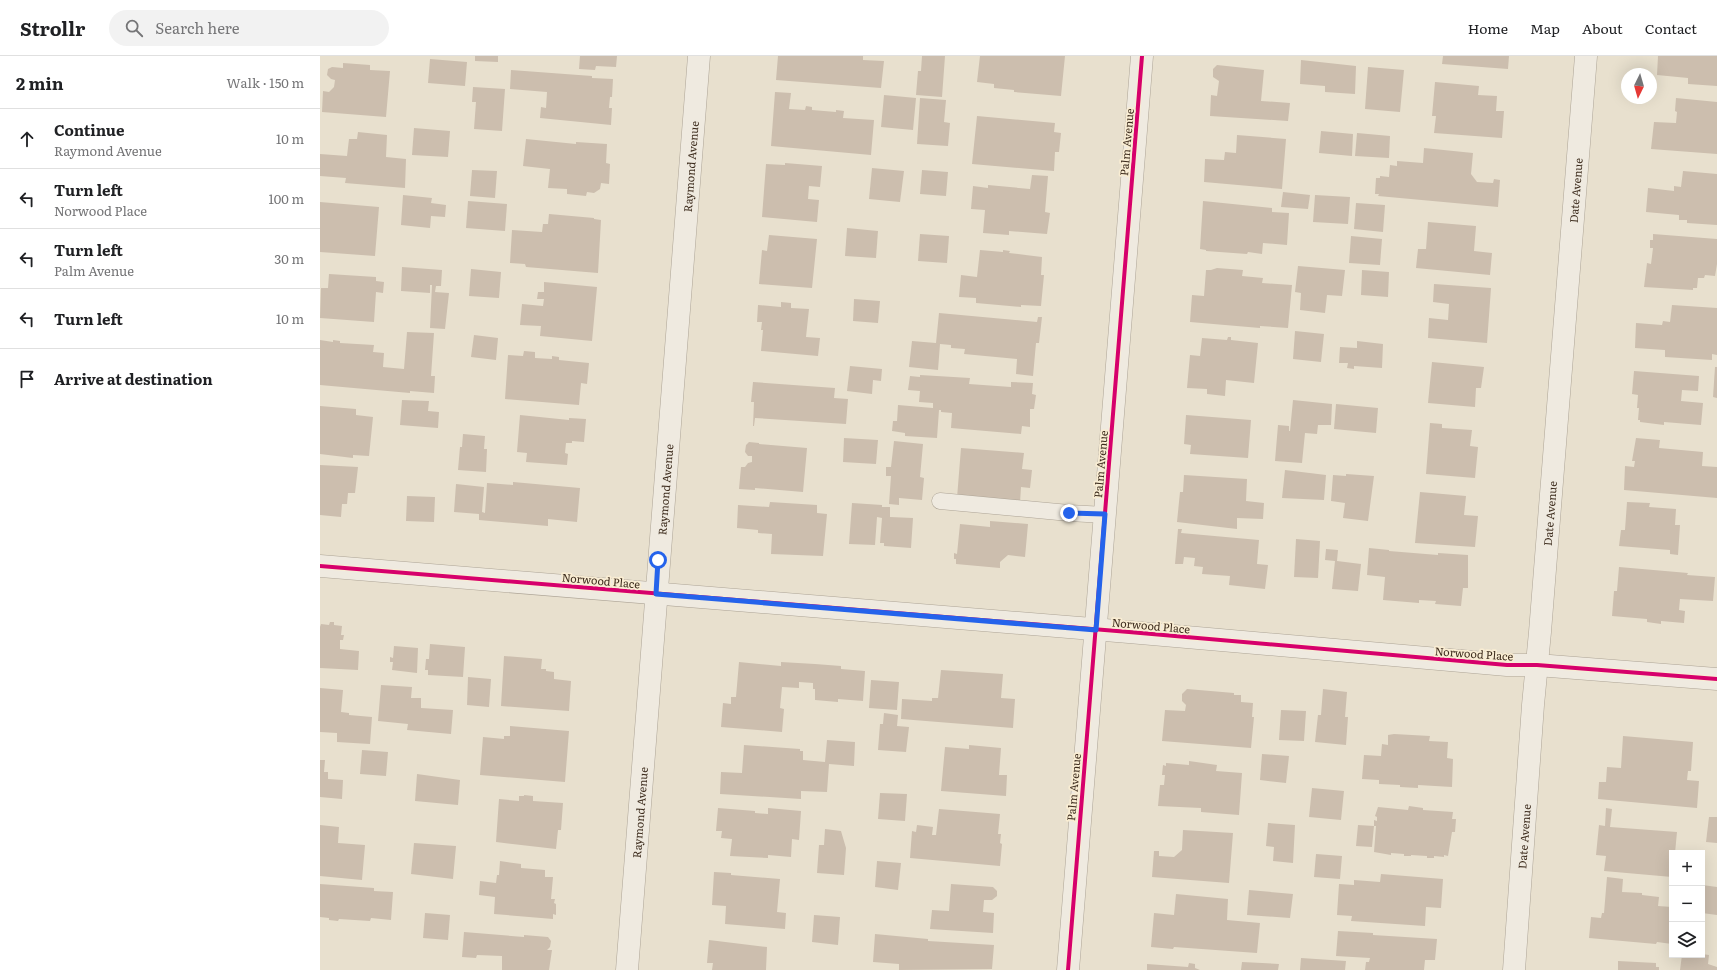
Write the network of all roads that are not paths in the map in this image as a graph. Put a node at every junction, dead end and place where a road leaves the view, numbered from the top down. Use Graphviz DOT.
graph roads {
  1 [pos="699,56"];
  2 [pos="1142,56"];
  3 [pos="1586,56"];
  4 [pos="940,501"];
  5 [pos="1105,514"];
  6 [pos="320,566"];
  7 [pos="656,594"];
  8 [pos="1096,630"];
  9 [pos="1537,665"];
  10 [pos="1717,679"];
  11 [pos="626,970"];
  12 [pos="1068,970"];
  13 [pos="1514,970"];
  1 -- 7 [label="street, Raymond Avenue"];
  2 -- 5 [label="street, Palm Avenue"];
  3 -- 9 [label="street, Date Avenue"];
  4 -- 5 [label="lane"];
  5 -- 8 [label="street, Palm Avenue"];
  6 -- 7 [label="street, Norwood Place"];
  7 -- 8 [label="street, Norwood Place"];
  7 -- 11 [label="street, Raymond Avenue"];
  8 -- 9 [label="street, Norwood Place"];
  8 -- 12 [label="street, Palm Avenue"];
  9 -- 10 [label="street, Norwood Place"];
  9 -- 13 [label="street, Date Avenue"];
}
